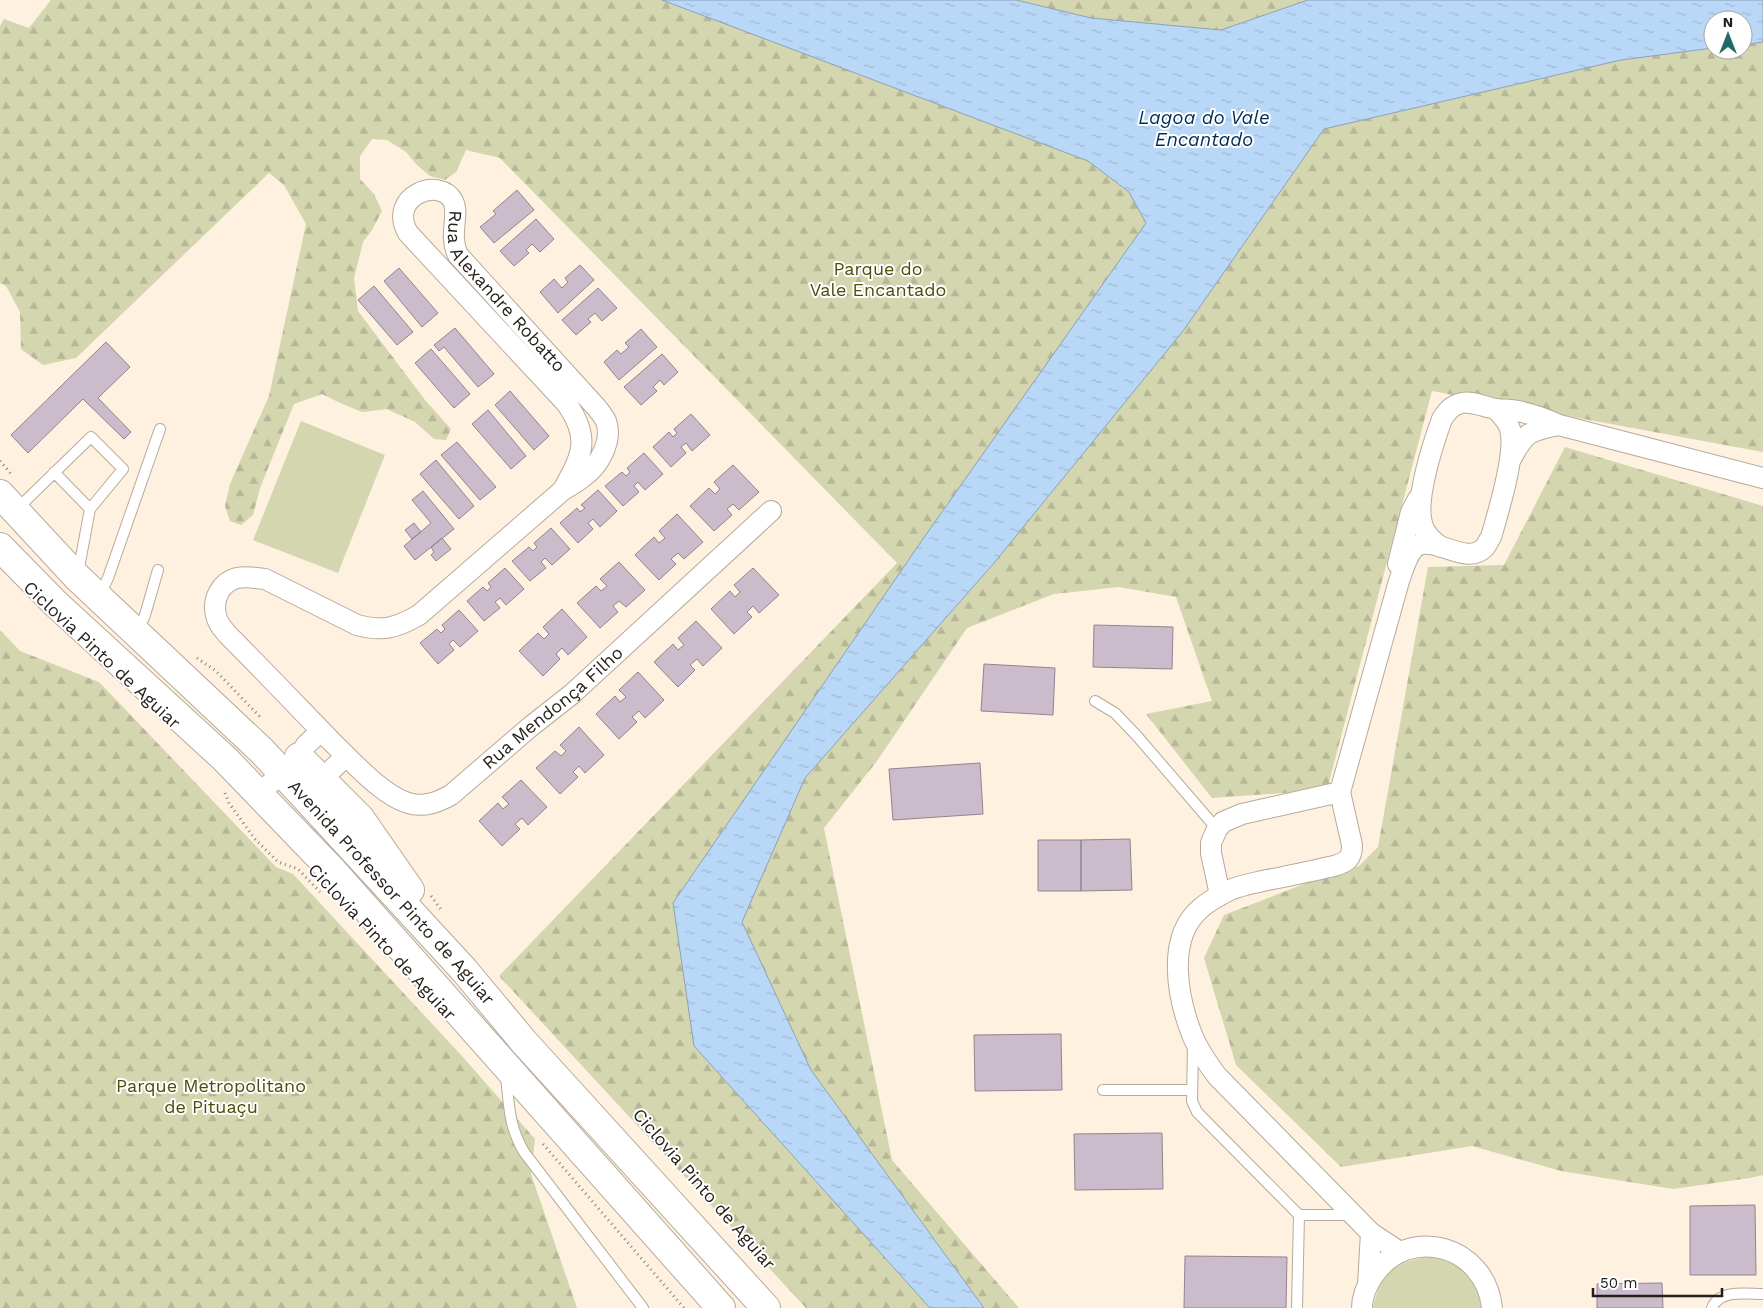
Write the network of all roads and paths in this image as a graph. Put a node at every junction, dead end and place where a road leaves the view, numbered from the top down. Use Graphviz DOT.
graph roads {
  1 [pos="1496,409"];
  2 [pos="1559,425"];
  3 [pos="160,429"];
  4 [pos="1510,461"];
  5 [pos="54,472"];
  6 [pos="1763,478"];
  7 [pos="563,490"];
  8 [pos="1421,494"];
  9 [pos="7,502"];
  10 [pos="90,509"];
  11 [pos="771,511"];
  12 [pos="0,546"];
  13 [pos="1441,547"];
  14 [pos="158,570"];
  15 [pos="77,577"];
  16 [pos="1399,581"];
  17 [pos="99,598"];
  18 [pos="136,634"];
  19 [pos="1095,701"];
  20 [pos="321,731"];
  21 [pos="346,756"];
  22 [pos="291,765"];
  23 [pos="322,779"];
  24 [pos="224,788"];
  25 [pos="1340,792"];
  26 [pos="259,794"];
  27 [pos="1216,829"];
  28 [pos="428,891"];
  29 [pos="320,892"];
  30 [pos="1220,895"];
  31 [pos="445,915"];
  32 [pos="464,970"];
  33 [pos="1193,1037"];
  34 [pos="505,1065"];
  35 [pos="1103,1090"];
  36 [pos="1192,1090"];
  37 [pos="540,1141"];
  38 [pos="1299,1214"];
  39 [pos="1354,1215"];
  40 [pos="1371,1233"];
  41 [pos="1400,1252"];
  42 [pos="1368,1284"];
  43 [pos="1763,1294"];
  44 [pos="643,1308"];
  45 [pos="684,1308"];
  46 [pos="721,1308"];
  47 [pos="766,1308"];
  48 [pos="1297,1308"];
  49 [pos="1362,1308"];
  50 [pos="1492,1308"];
  51 [pos="1712,1308"];
  1 -- 2 [label="street"];
  1 -- 4 [label="street"];
  1 -- 8 [label="street"];
  2 -- 4 [label="street"];
  2 -- 6 [label="street"];
  3 -- 17 [label="lane"];
  4 -- 13 [label="street"];
  5 -- 9 [label="lane"];
  5 -- 10 [label="lane"];
  5 -- 10 [label="lane"];
  7 -- 7 [label="street, Rua Alexandre Robatto"];
  7 -- 20 [label="street, Rua Alexandre Robatto"];
  8 -- 13 [label="street"];
  8 -- 16 [label="street"];
  9 -- 15 [label="main road, Avenida Professor Pinto de Aguiar"];
  10 -- 15 [label="lane"];
  11 -- 21 [label="street, Rua Mendonça Filho"];
  12 -- 26 [label="main road, Avenida Professor Pinto de Aguiar"];
  13 -- 16 [label="street"];
  14 -- 18 [label="lane"];
  15 -- 17 [label="main road, Avenida Professor Pinto de Aguiar"];
  16 -- 25 [label="street"];
  17 -- 18 [label="main road, Avenida Professor Pinto de Aguiar"];
  18 -- 22 [label="main road, Avenida Professor Pinto de Aguiar"];
  19 -- 27 [label="lane"];
  20 -- 21 [label="street, Rua Mendonça Filho"];
  20 -- 22 [label="street"];
  21 -- 23 [label="street"];
  22 -- 23 [label="main road"];
  22 -- 26 [label="street"];
  22 -- 32 [label="main road, Avenida Professor Pinto de Aguiar"];
  23 -- 32 [label="main road"];
  24 -- 29 [label="path, Ciclovia Pinto de Aguiar"];
  25 -- 27 [label="street"];
  25 -- 30 [label="street"];
  26 -- 34 [label="main road, Avenida Professor Pinto de Aguiar"];
  27 -- 30 [label="street"];
  28 -- 31 [label="path"];
  30 -- 33 [label="street"];
  32 -- 47 [label="main road, Avenida Professor Pinto de Aguiar"];
  33 -- 36 [label="lane"];
  33 -- 39 [label="street"];
  34 -- 44 [label="lane"];
  34 -- 46 [label="main road, Avenida Professor Pinto de Aguiar"];
  35 -- 36 [label="lane"];
  36 -- 38 [label="lane"];
  37 -- 45 [label="path"];
  38 -- 39 [label="lane"];
  38 -- 48 [label="lane"];
  39 -- 40 [label="street"];
  40 -- 41 [label="street"];
  40 -- 42 [label="street"];
  41 -- 42 [label="street"];
  41 -- 50 [label="street"];
  42 -- 49 [label="street"];
  43 -- 51 [label="lane"];
}
